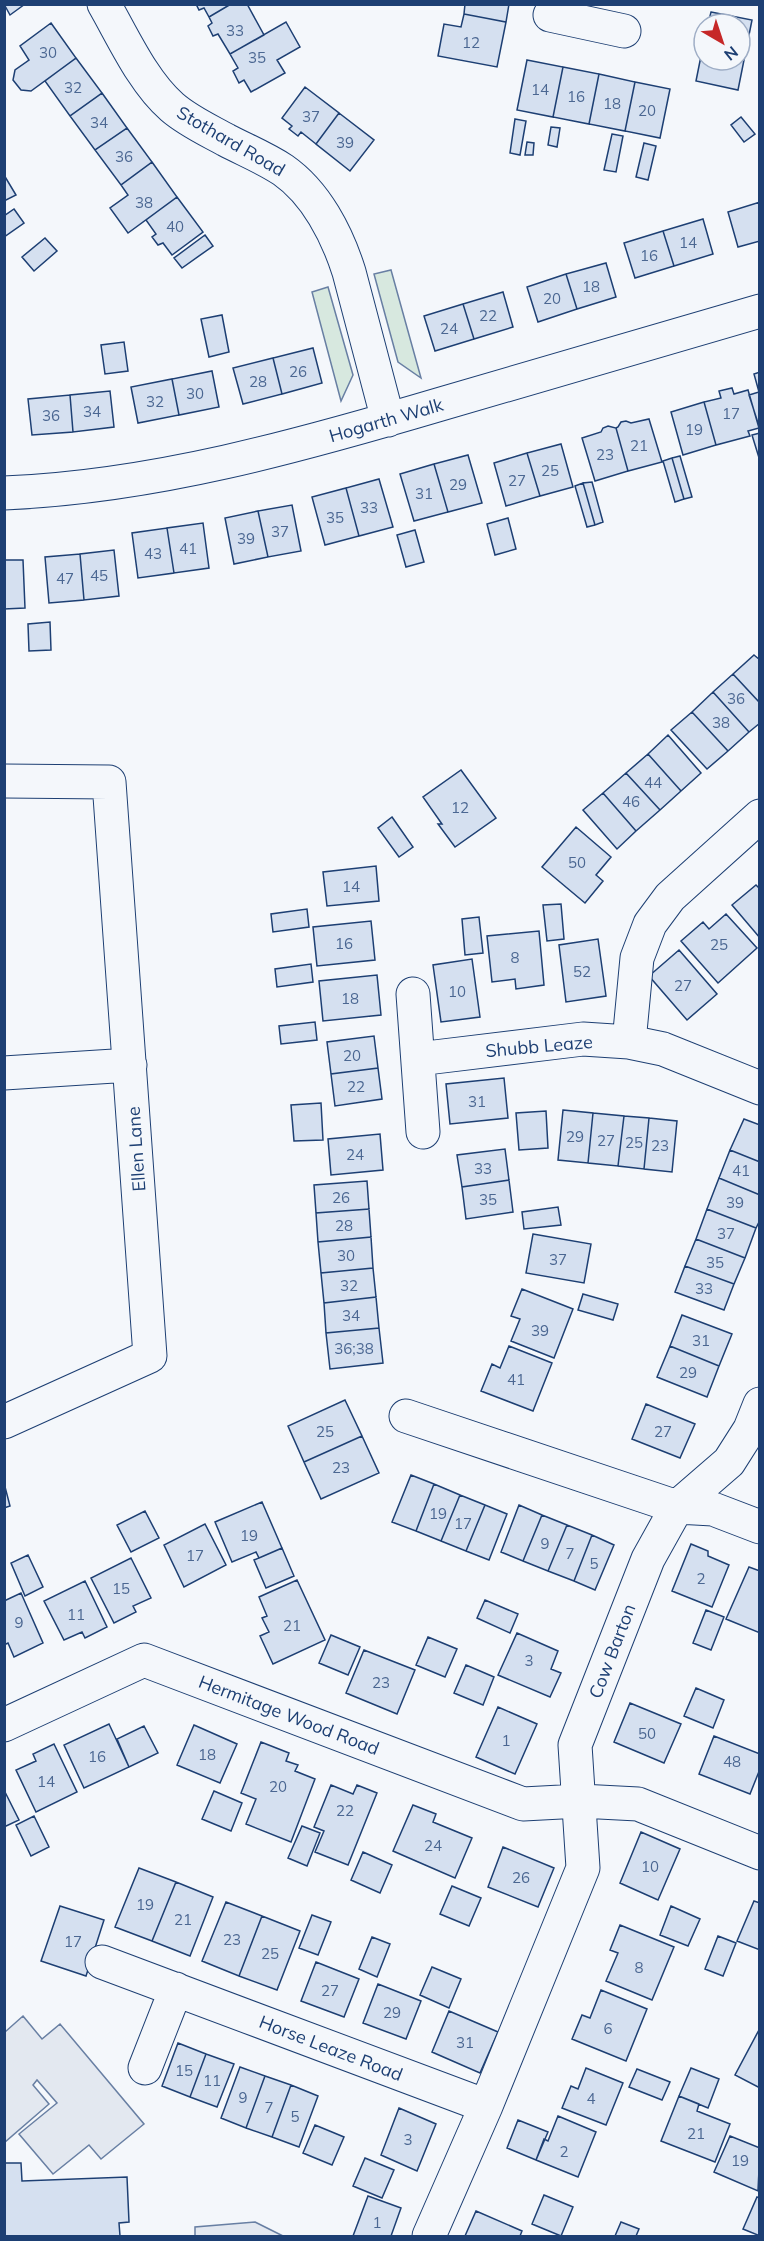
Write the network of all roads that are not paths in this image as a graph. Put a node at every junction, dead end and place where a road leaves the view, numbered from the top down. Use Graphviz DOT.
graph roads {
  1 [pos="104,4"];
  2 [pos="550,15"];
  3 [pos="607,20"];
  4 [pos="759,311"];
  5 [pos="388,420"];
  6 [pos="4,493"];
  7 [pos="4,781"];
  8 [pos="759,816"];
  9 [pos="413,994"];
  10 [pos="629,1042"];
  11 [pos="418,1059"];
  12 [pos="130,1065"];
  13 [pos="4,1074"];
  14 [pos="759,1088"];
  15 [pos="423,1132"];
  16 [pos="759,1404"];
  17 [pos="406,1416"];
  18 [pos="4,1422"];
  19 [pos="677,1507"];
  20 [pos="759,1527"];
  21 [pos="4,1725"];
  22 [pos="580,1801"];
  23 [pos="759,1853"];
  24 [pos="102,1962"];
  25 [pos="176,1989"];
  26 [pos="145,2068"];
  27 [pos="486,2106"];
  28 [pos="429,2236"];
  1 -- 5 [label="street, Stothard Road"];
  2 -- 3 [label="street"];
  4 -- 5 [label="street, Hogarth Walk"];
  5 -- 6 [label="street, Hogarth Walk"];
  7 -- 12 [label="street, Ellen Lane"];
  8 -- 10 [label="street"];
  9 -- 11 [label="street"];
  10 -- 11 [label="street, Shubb Leaze"];
  10 -- 14 [label="street, Shubb Leaze"];
  11 -- 15 [label="street"];
  12 -- 13 [label="street"];
  12 -- 18 [label="street, Ellen Lane"];
  16 -- 19 [label="street, Cow Barton"];
  17 -- 19 [label="street"];
  19 -- 20 [label="street"];
  19 -- 22 [label="street, Cow Barton"];
  21 -- 22 [label="street, Hermitage Wood Road"];
  22 -- 23 [label="street, Hermitage Wood Road"];
  22 -- 27 [label="street"];
  24 -- 25 [label="street, Horse Leaze Road"];
  25 -- 26 [label="street"];
  25 -- 27 [label="street, Horse Leaze Road"];
  27 -- 28 [label="street"];
}
